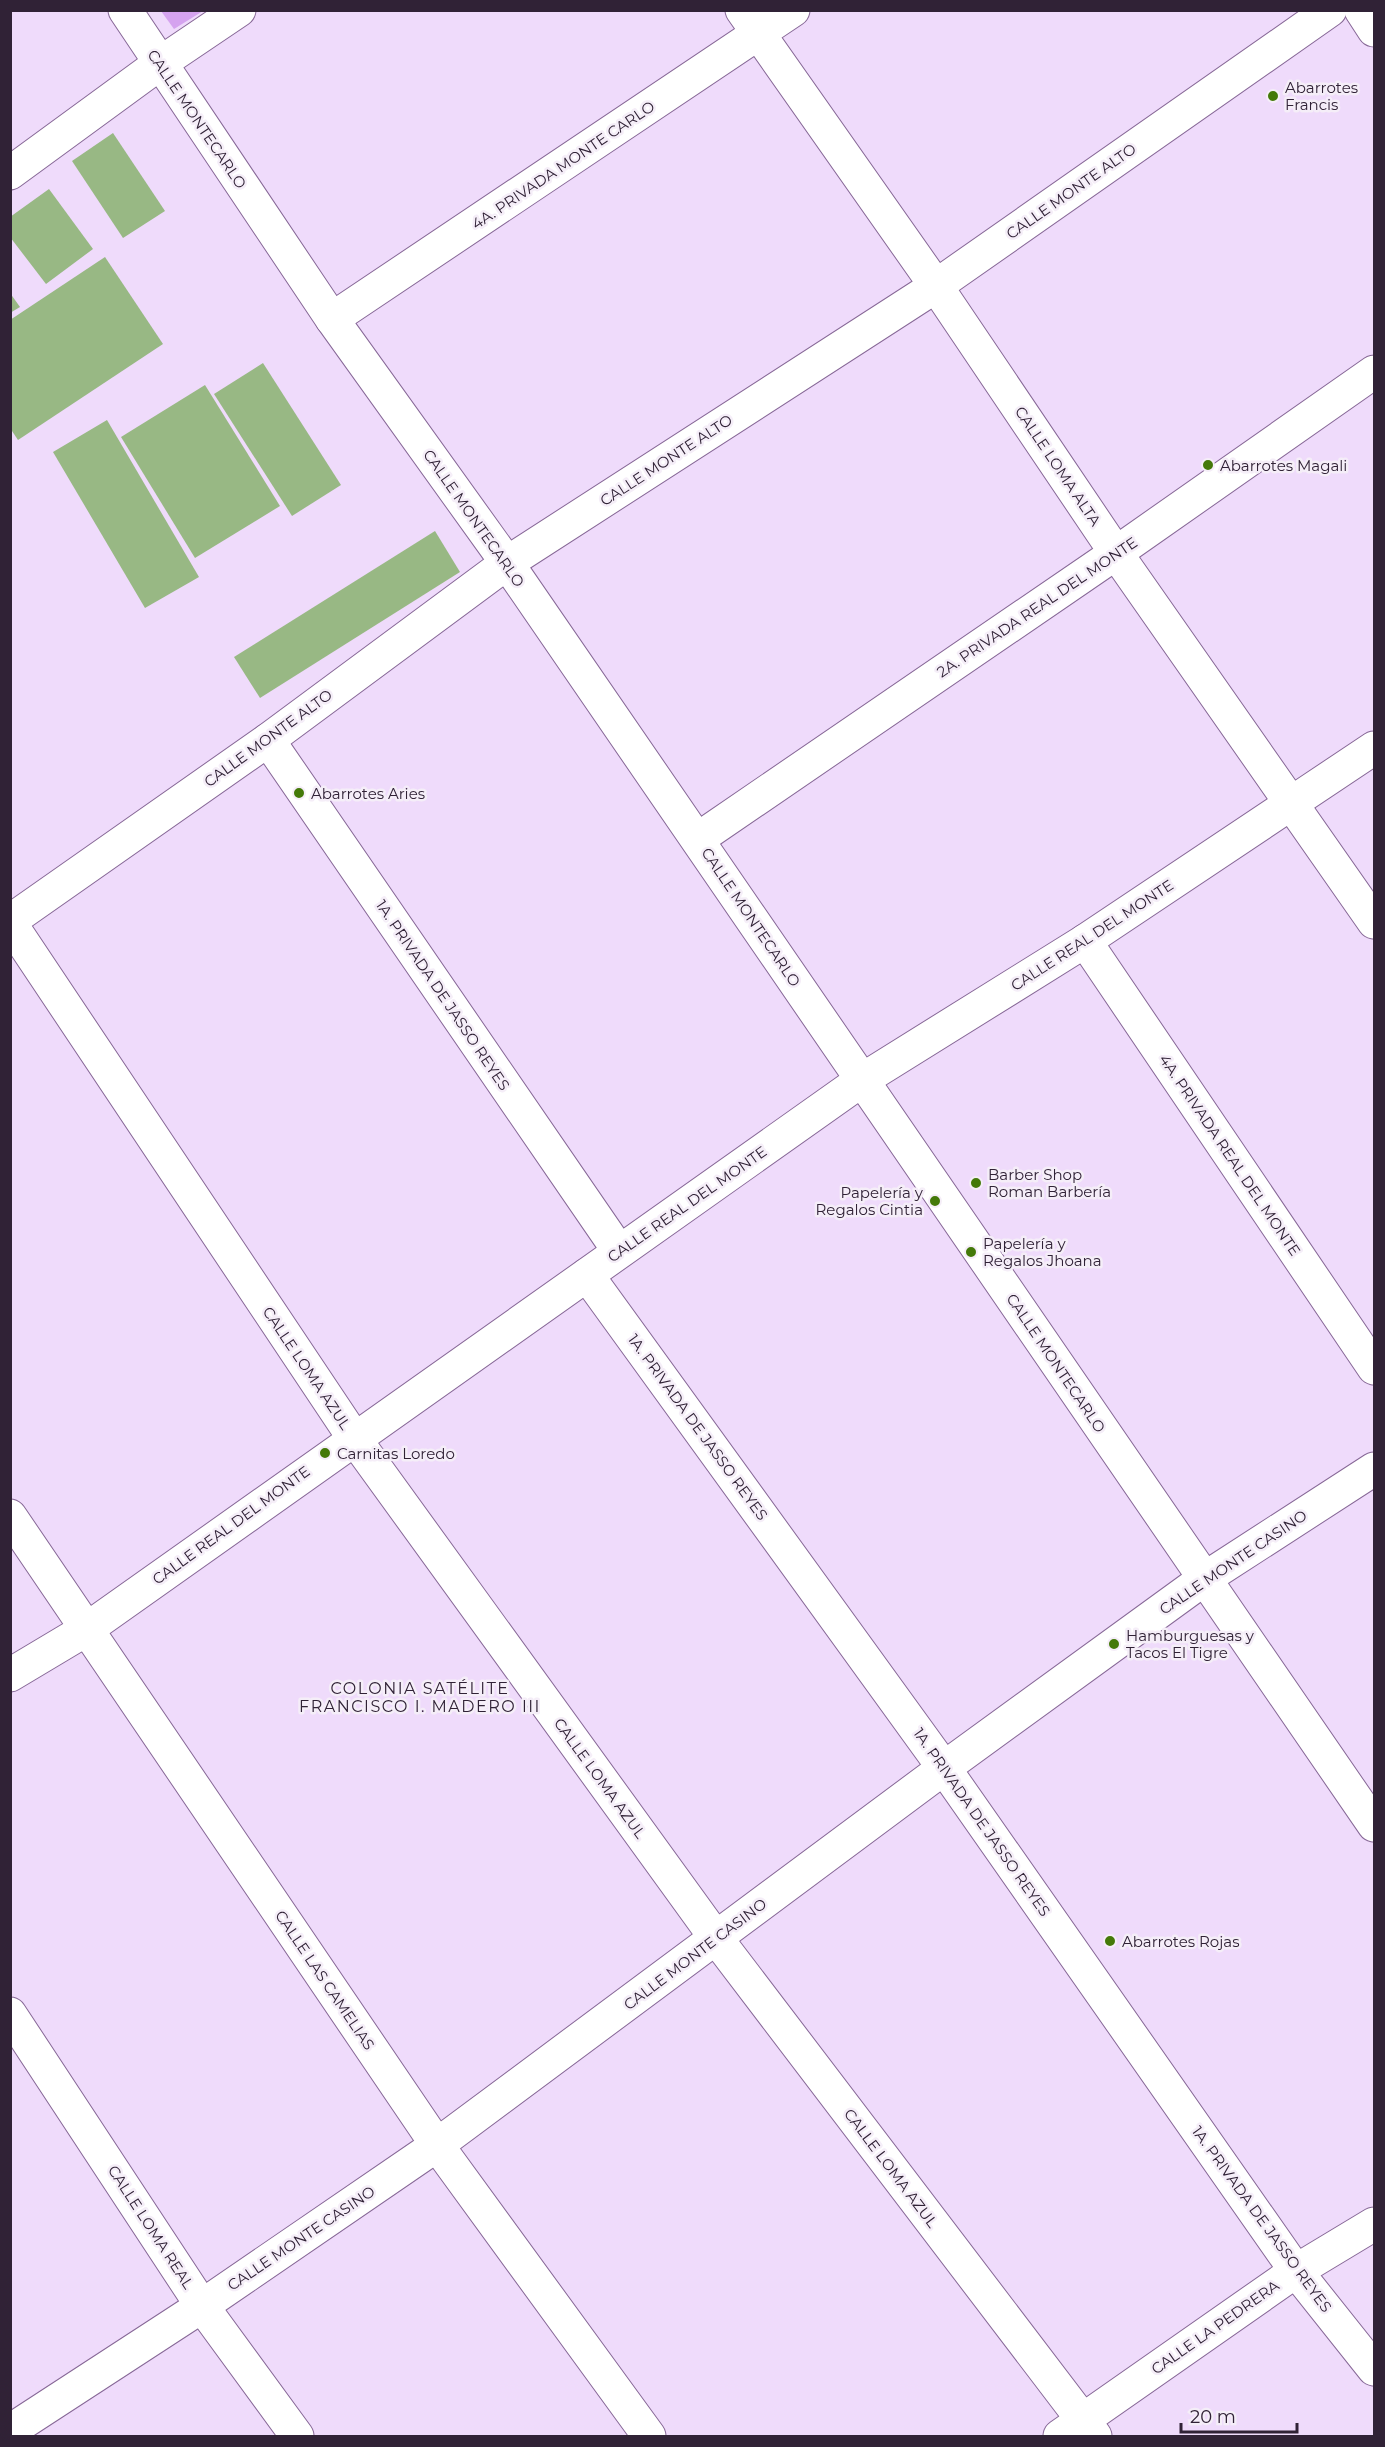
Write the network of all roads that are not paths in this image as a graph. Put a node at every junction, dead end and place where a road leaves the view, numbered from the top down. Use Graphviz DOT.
graph roads {
  1 [pos="125,10"];
  2 [pos="238,10"];
  3 [pos="793,10"];
  4 [pos="1330,10"];
  5 [pos="1361,10"];
  6 [pos="750,22"];
  7 [pos="1374,30"];
  8 [pos="159,64"];
  9 [pos="10,172"];
  10 [pos="936,286"];
  11 [pos="333,319"];
  12 [pos="1374,372"];
  13 [pos="1116,553"];
  14 [pos="507,563"];
  15 [pos="268,740"];
  16 [pos="1374,748"];
  17 [pos="1291,802"];
  18 [pos="698,839"];
  19 [pos="1374,921"];
  20 [pos="10,922"];
  21 [pos="1085,941"];
  22 [pos="862,1080"];
  23 [pos="619,1251"];
  24 [pos="587,1275"];
  25 [pos="1374,1368"];
  26 [pos="354,1438"];
  27 [pos="1374,1469"];
  28 [pos="10,1516"];
  29 [pos="1204,1579"];
  30 [pos="87,1629"];
  31 [pos="10,1676"];
  32 [pos="945,1768"];
  33 [pos="1374,1826"];
  34 [pos="716,1938"];
  35 [pos="10,2014"];
  36 [pos="437,2145"];
  37 [pos="1374,2224"];
  38 [pos="1296,2271"];
  39 [pos="202,2306"];
  40 [pos="1374,2369"];
  41 [pos="10,2431"];
  42 [pos="1079,2431"];
  43 [pos="297,2436"];
  44 [pos="649,2436"];
  1 -- 8 [label="street, CALLE MONTECARLO"];
  2 -- 8 [label="street"];
  3 -- 6 [label="street, 4A. PRIVADA MONTE CARLO"];
  4 -- 10 [label="street, CALLE MONTE ALTO"];
  5 -- 7 [label="street"];
  6 -- 10 [label="street, CALLE LOMA ALTA"];
  6 -- 11 [label="street, 4A. PRIVADA MONTE CARLO"];
  8 -- 9 [label="street"];
  8 -- 11 [label="street, CALLE MONTECARLO"];
  10 -- 13 [label="street, CALLE LOMA ALTA"];
  10 -- 14 [label="street, CALLE MONTE ALTO"];
  11 -- 14 [label="street, CALLE MONTECARLO"];
  12 -- 13 [label="street, 2A. PRIVADA REAL DEL MONTE"];
  13 -- 17 [label="street, CALLE LOMA ALTA"];
  13 -- 18 [label="street, 2A. PRIVADA REAL DEL MONTE"];
  14 -- 15 [label="street, CALLE MONTE ALTO"];
  14 -- 18 [label="street, CALLE MONTECARLO"];
  15 -- 20 [label="street, CALLE MONTE ALTO"];
  15 -- 23 [label="street, 1A. PRIVADA DE JASSO REYES"];
  16 -- 17 [label="street, CALLE REAL DEL MONTE"];
  17 -- 19 [label="street, CALLE LOMA ALTA"];
  17 -- 21 [label="street, CALLE REAL DEL MONTE"];
  18 -- 22 [label="street, CALLE MONTECARLO"];
  20 -- 26 [label="street, CALLE LOMA AZUL"];
  21 -- 22 [label="street, CALLE REAL DEL MONTE"];
  21 -- 25 [label="street, 4A. PRIVADA REAL DEL MONTE"];
  22 -- 23 [label="street, CALLE REAL DEL MONTE"];
  22 -- 29 [label="street, CALLE MONTECARLO"];
  23 -- 24 [label="street, CALLE REAL DEL MONTE"];
  24 -- 26 [label="street, CALLE REAL DEL MONTE"];
  24 -- 32 [label="street, 1A. PRIVADA DE JASSO REYES"];
  26 -- 30 [label="street, CALLE REAL DEL MONTE"];
  26 -- 34 [label="street, CALLE LOMA AZUL"];
  27 -- 29 [label="street, CALLE MONTE CASINO"];
  28 -- 30 [label="street, CALLE LAS CAMELIAS"];
  29 -- 32 [label="street, CALLE MONTE CASINO"];
  29 -- 33 [label="street, CALLE MONTECARLO"];
  30 -- 31 [label="street, CALLE REAL DEL MONTE"];
  30 -- 36 [label="street, CALLE LAS CAMELIAS"];
  32 -- 34 [label="street, CALLE MONTE CASINO"];
  32 -- 38 [label="street, 1A. PRIVADA DE JASSO REYES"];
  34 -- 36 [label="street, CALLE MONTE CASINO"];
  34 -- 42 [label="street, CALLE LOMA AZUL"];
  35 -- 39 [label="street, CALLE LOMA REAL"];
  36 -- 39 [label="street, CALLE MONTE CASINO"];
  36 -- 44 [label="street, CALLE LAS CAMELIAS"];
  37 -- 38 [label="street, CALLE LA PEDRERA"];
  38 -- 40 [label="street, 1A. PRIVADA DE JASSO REYES"];
  38 -- 42 [label="street, CALLE LA PEDRERA"];
  39 -- 41 [label="street, CALLE MONTE CASINO"];
  39 -- 43 [label="street, CALLE LOMA REAL"];
}
